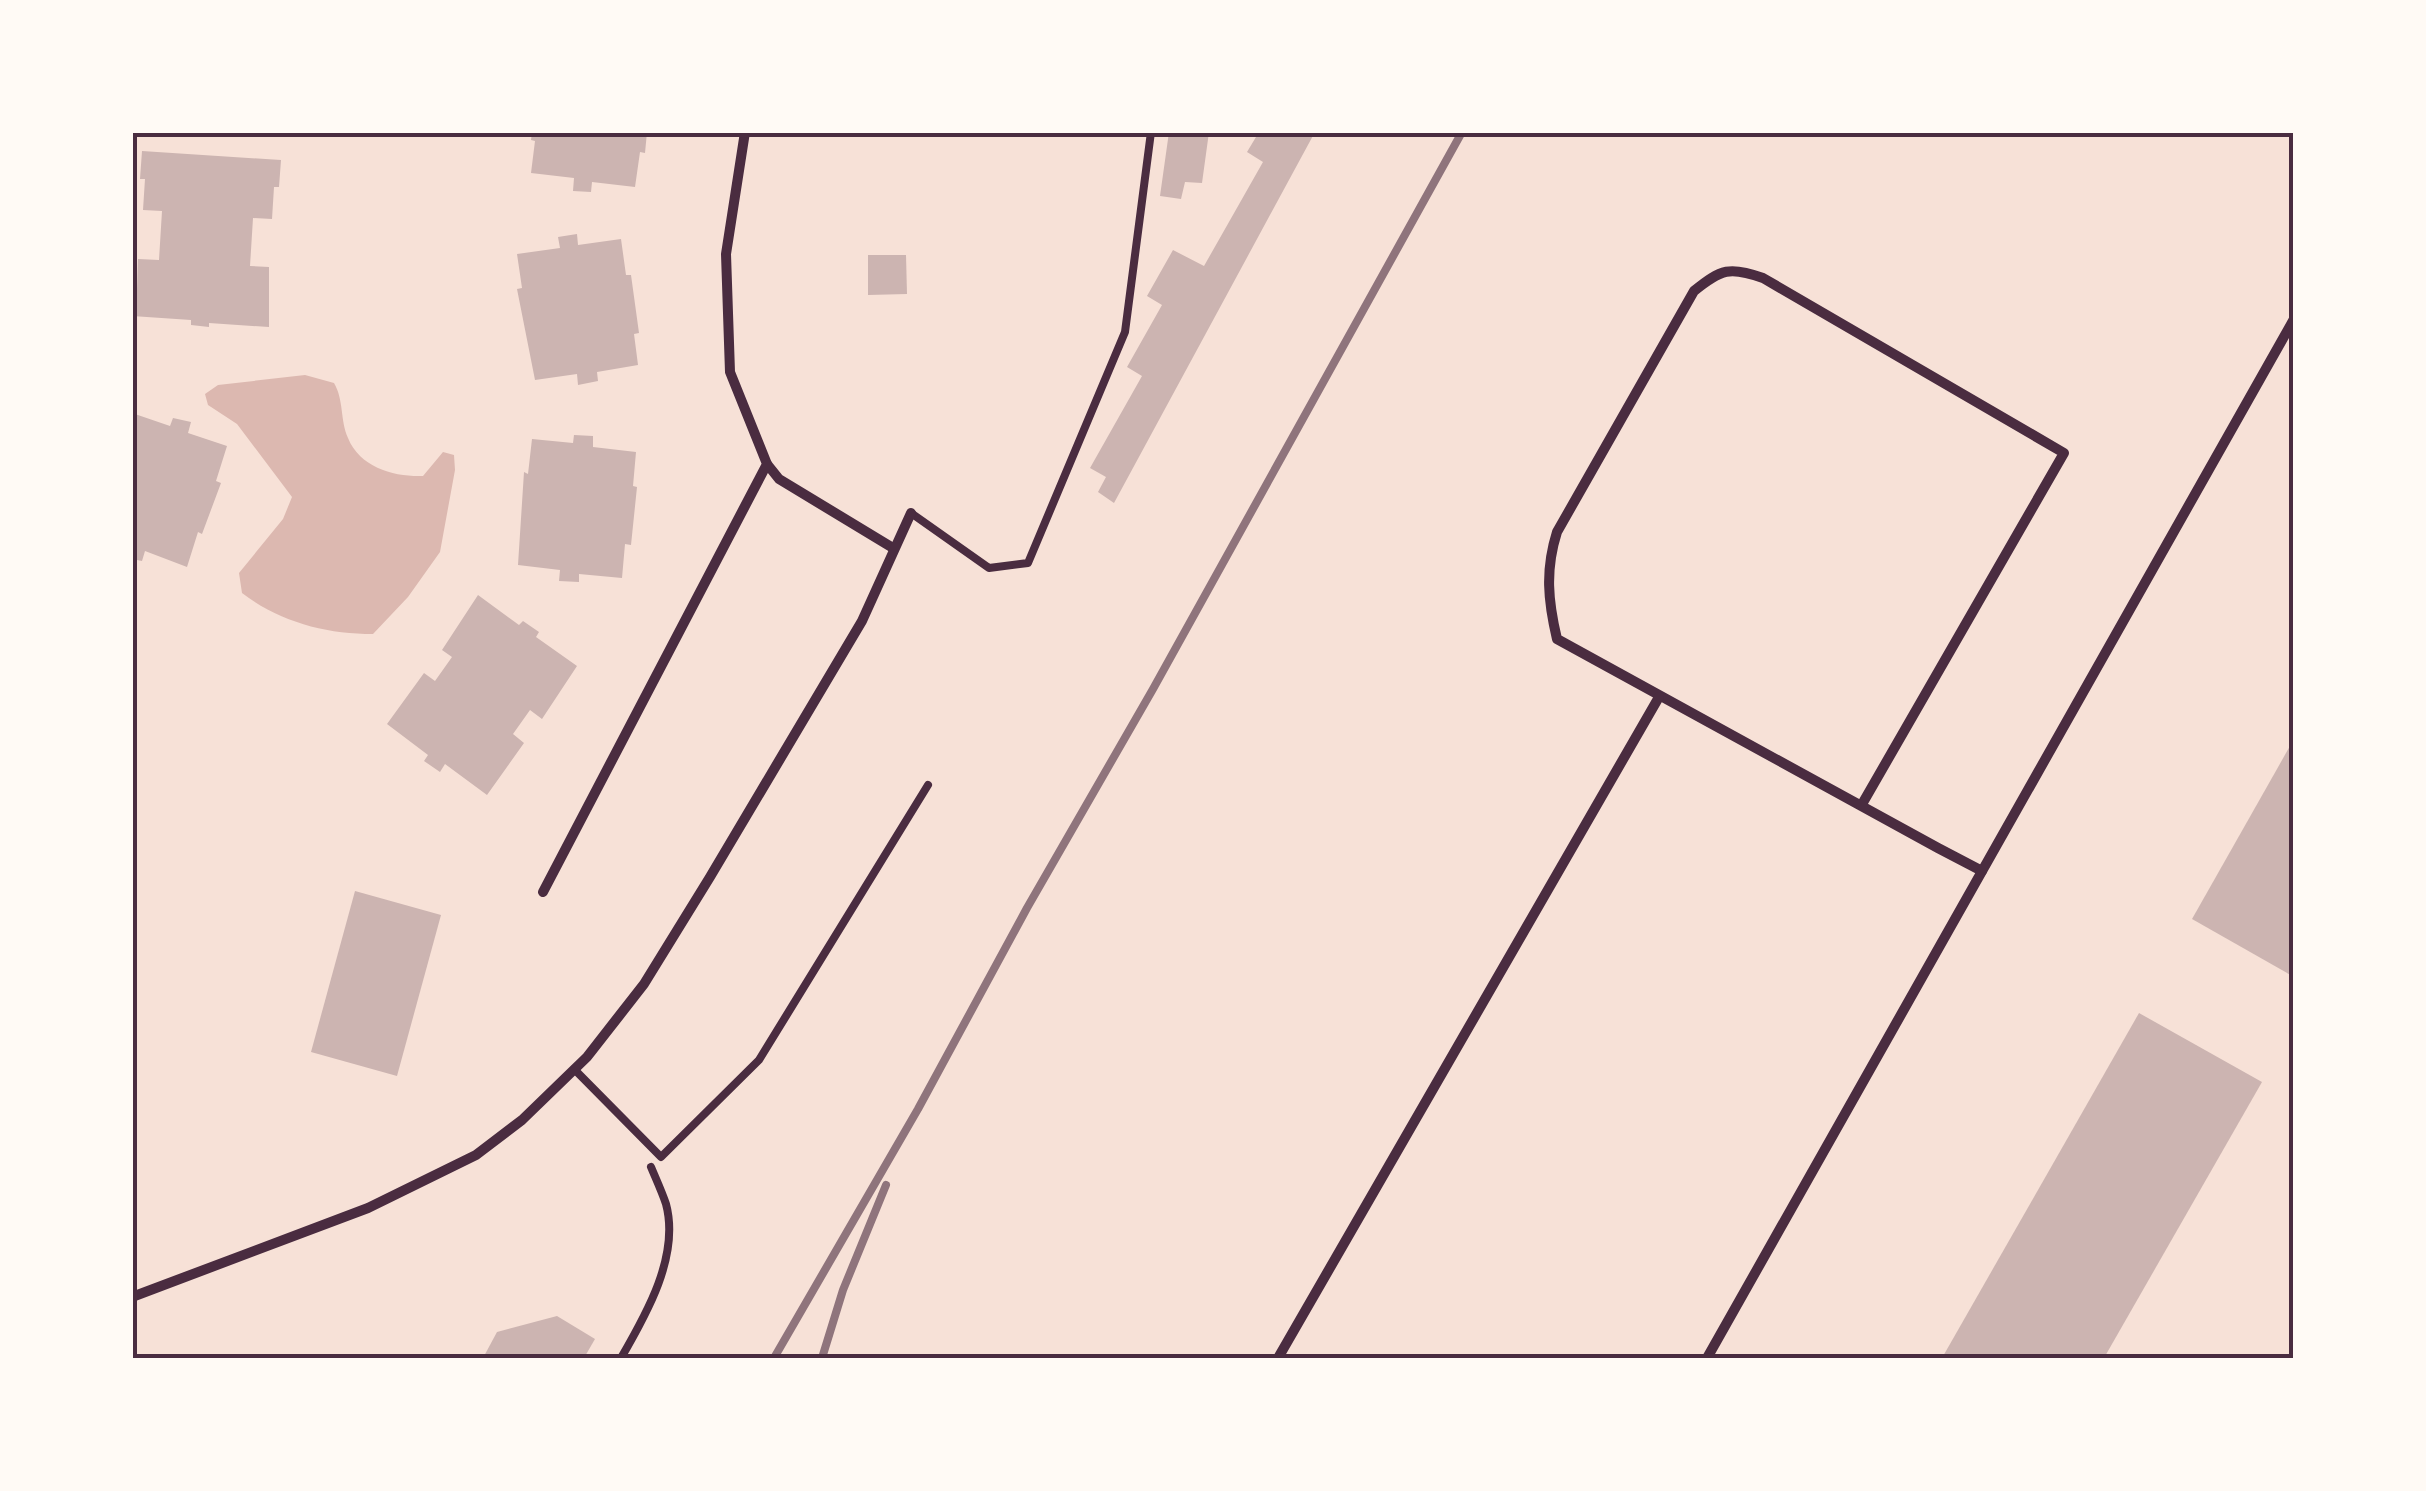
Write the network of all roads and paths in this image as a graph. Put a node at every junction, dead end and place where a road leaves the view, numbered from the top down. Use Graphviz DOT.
graph roads {
  1 [pos="744,132"];
  2 [pos="1151,132"];
  3 [pos="2294,319"];
  4 [pos="767,464"];
  5 [pos="911,513"];
  6 [pos="893,548"];
  7 [pos="1660,697"];
  8 [pos="928,785"];
  9 [pos="1861,806"];
  10 [pos="1982,871"];
  11 [pos="544,892"];
  12 [pos="574,1070"];
  13 [pos="651,1168"];
  14 [pos="132,1297"];
  15 [pos="621,1358"];
  16 [pos="1278,1358"];
  17 [pos="1707,1358"];
  1 -- 4 [label="street"];
  2 -- 5 [label="lane"];
  3 -- 10 [label="street"];
  4 -- 6 [label="street"];
  4 -- 11 [label="street"];
  5 -- 6 [label="street"];
  6 -- 12 [label="street"];
  7 -- 9 [label="street"];
  7 -- 9 [label="street"];
  7 -- 16 [label="street"];
  8 -- 12 [label="lane"];
  9 -- 10 [label="street"];
  10 -- 17 [label="street"];
  12 -- 14 [label="street"];
  13 -- 15 [label="lane"];
}
